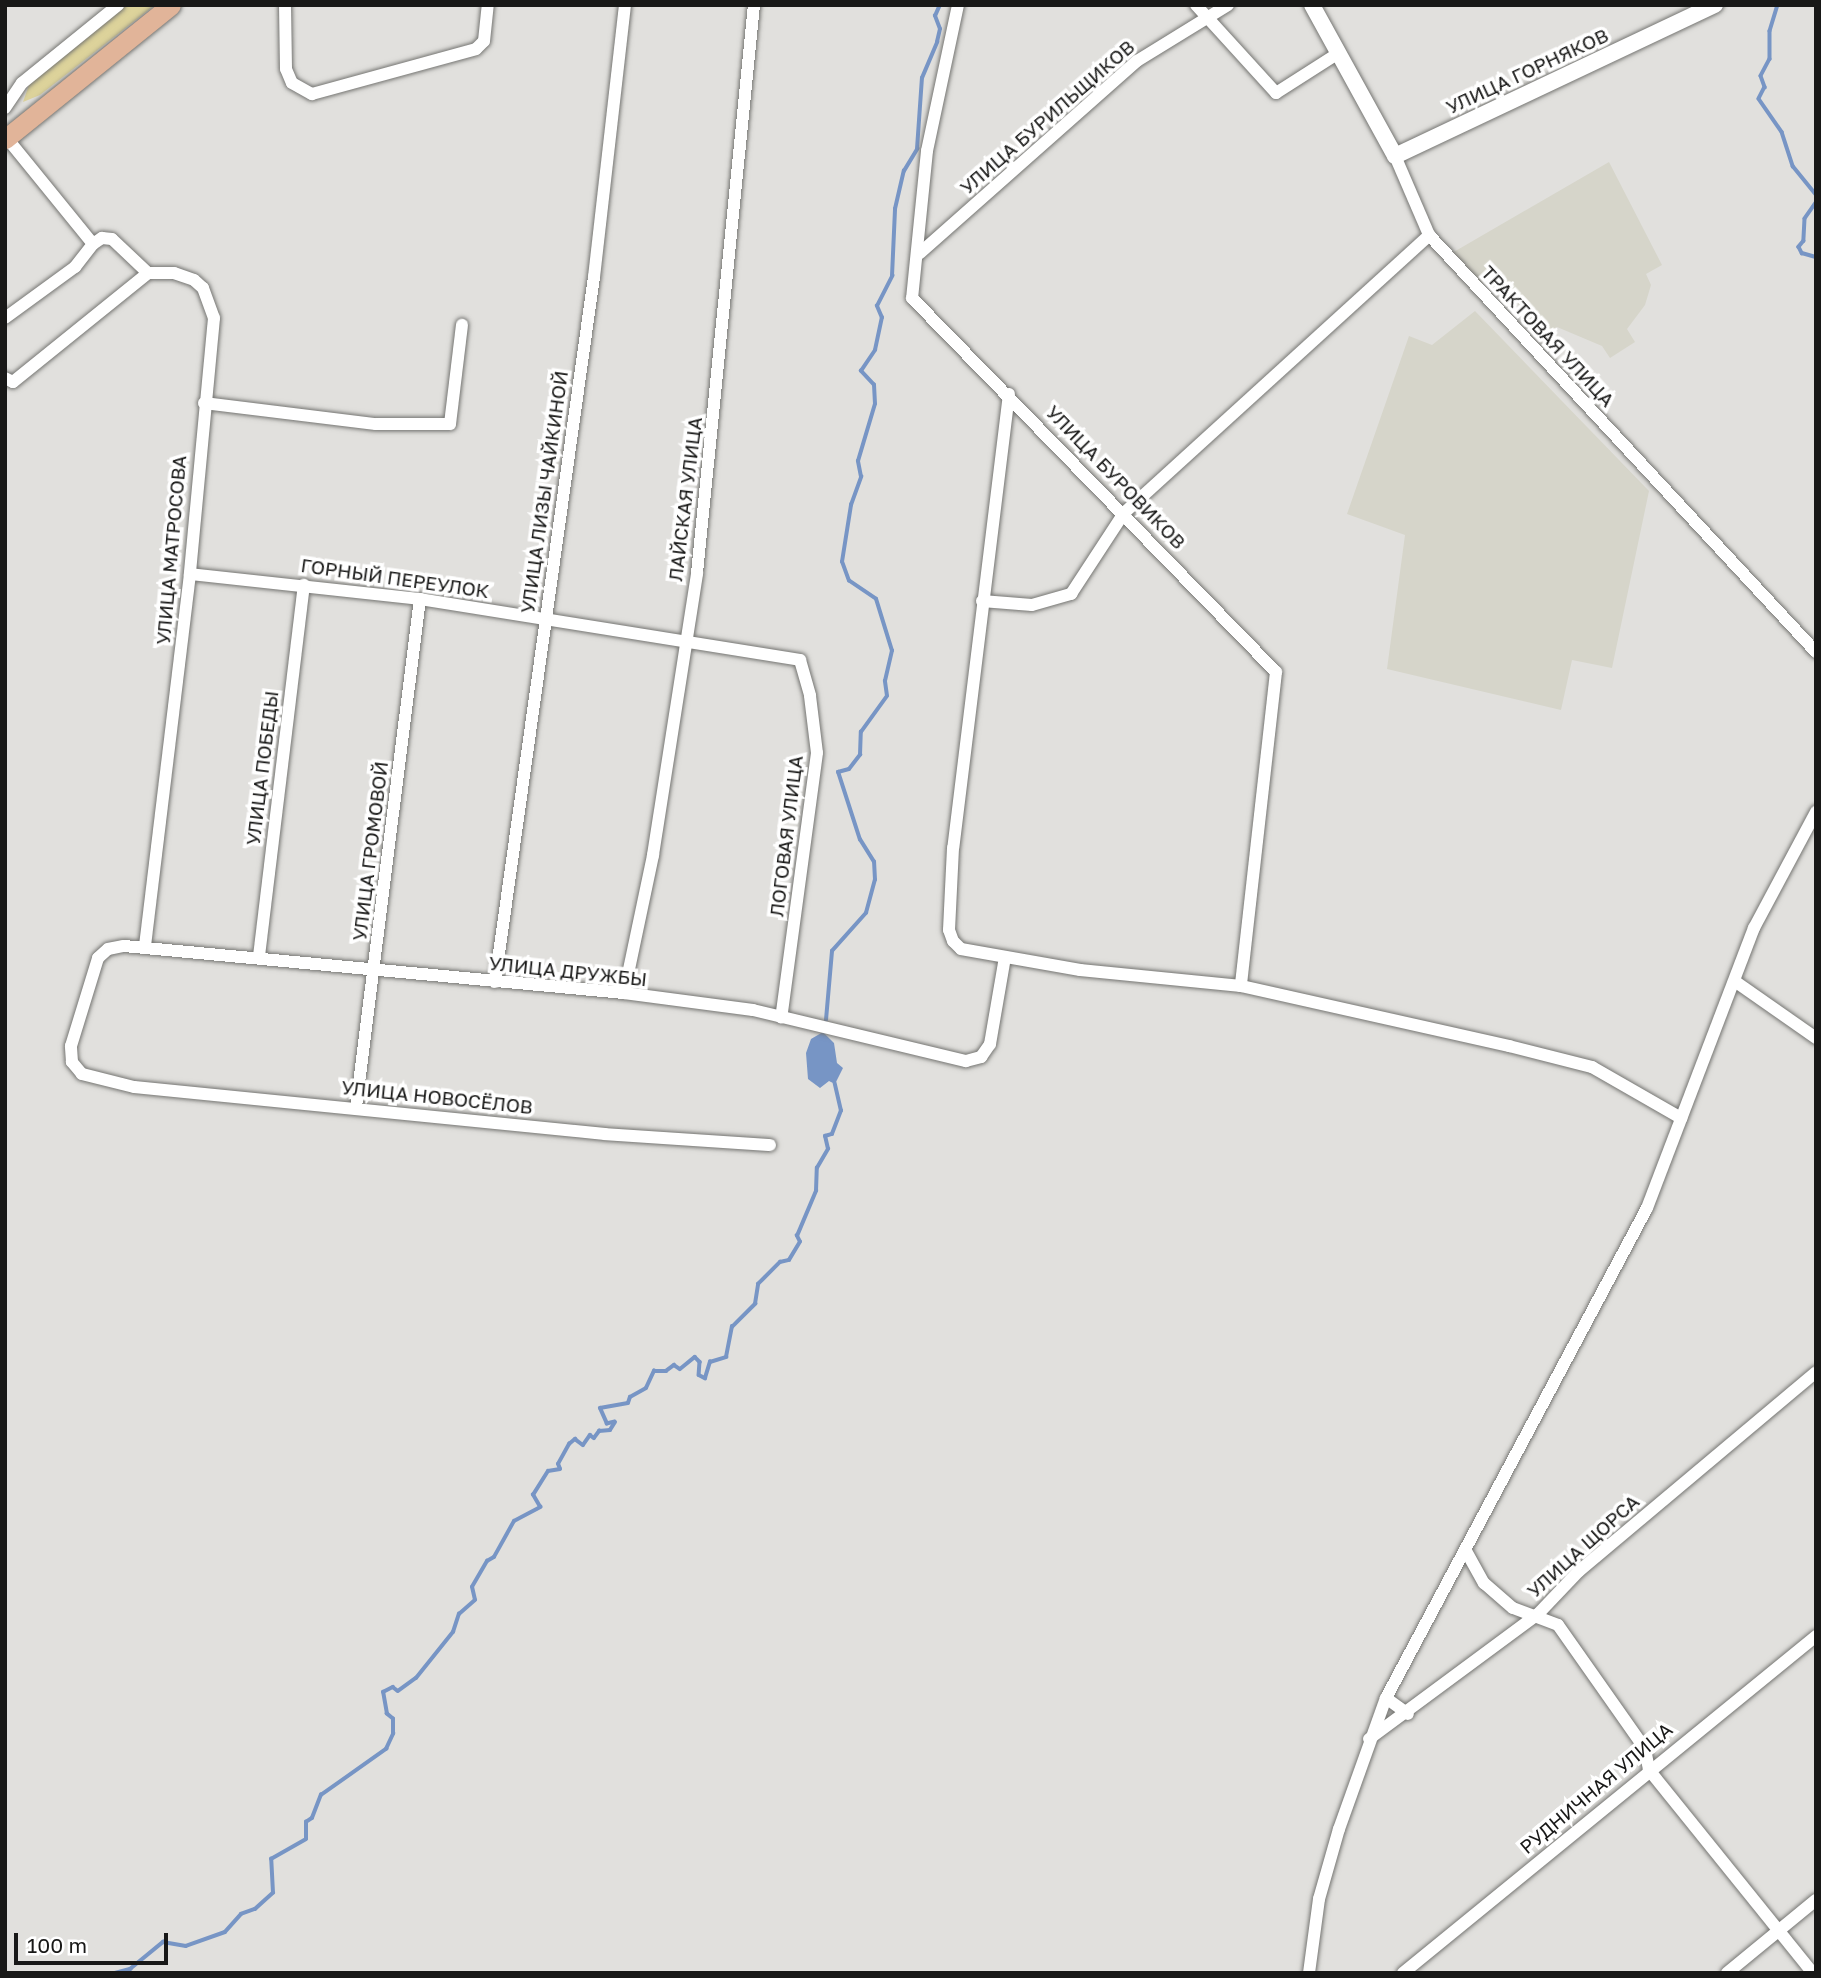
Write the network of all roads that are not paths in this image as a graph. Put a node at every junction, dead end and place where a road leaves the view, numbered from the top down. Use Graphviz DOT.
graph roads {
  1 [pos="118,5"];
  2 [pos="171,5"];
  3 [pos="285,5"];
  4 [pos="488,5"];
  5 [pos="625,5"];
  6 [pos="754,5"];
  7 [pos="958,5"];
  8 [pos="1196,5"];
  9 [pos="1227,5"];
  10 [pos="1312,5"];
  11 [pos="1715,5"];
  12 [pos="1206,19"];
  13 [pos="1337,54"];
  14 [pos="5,108"];
  15 [pos="6,139"];
  16 [pos="1395,156"];
  17 [pos="1429,235"];
  18 [pos="93,243"];
  19 [pos="920,253"];
  20 [pos="148,272"];
  21 [pos="5,318"];
  22 [pos="462,325"];
  23 [pos="5,378"];
  24 [pos="1009,394"];
  25 [pos="204,403"];
  26 [pos="1124,513"];
  27 [pos="190,574"];
  28 [pos="304,585"];
  29 [pos="420,599"];
  30 [pos="982,601"];
  31 [pos="547,619"];
  32 [pos="682,643"];
  33 [pos="1816,652"];
  34 [pos="800,660"];
  35 [pos="1816,812"];
  36 [pos="145,947"];
  37 [pos="259,956"];
  38 [pos="1005,957"];
  39 [pos="375,968"];
  40 [pos="495,982"];
  41 [pos="1737,982"];
  42 [pos="1241,986"];
  43 [pos="624,993"];
  44 [pos="781,1018"];
  45 [pos="1816,1038"];
  46 [pos="101,1081"];
  47 [pos="356,1107"];
  48 [pos="1681,1118"];
  49 [pos="770,1144"];
  50 [pos="1816,1372"];
  51 [pos="1466,1551"];
  52 [pos="1538,1614"];
  53 [pos="1816,1636"];
  54 [pos="1386,1698"];
  55 [pos="1408,1714"];
  56 [pos="1369,1739"];
  57 [pos="1649,1770"];
  58 [pos="1816,1900"];
  59 [pos="1778,1930"];
  60 [pos="1308,1973"];
  61 [pos="1403,1973"];
  62 [pos="1727,1973"];
  63 [pos="1813,1973"];
  1 -- 14 [label="street"];
  2 -- 15 [label="main road"];
  3 -- 4 [label="street"];
  5 -- 31 [label="street, УЛИЦА ЛИЗЫ ЧАЙКИНОЙ"];
  6 -- 32 [label="street, ЛАЙСКАЯ УЛИЦА"];
  7 -- 19 [label="street, УЛИЦА БУРОВИКОВ"];
  8 -- 12 [label="street"];
  9 -- 12 [label="street, УЛИЦА БУРИЛЬЩИКОВ"];
  10 -- 13 [label="street, ТРАКТОВАЯ УЛИЦА"];
  11 -- 16 [label="street, УЛИЦА ГОРНЯКОВ"];
  12 -- 13 [label="street"];
  12 -- 19 [label="street, УЛИЦА БУРИЛЬЩИКОВ"];
  13 -- 16 [label="street, ТРАКТОВАЯ УЛИЦА"];
  15 -- 18 [label="street"];
  16 -- 17 [label="street, ТРАКТОВАЯ УЛИЦА"];
  17 -- 26 [label="street"];
  17 -- 33 [label="street, ТРАКТОВАЯ УЛИЦА"];
  18 -- 20 [label="street"];
  18 -- 21 [label="street"];
  19 -- 24 [label="street, УЛИЦА БУРОВИКОВ"];
  20 -- 23 [label="street"];
  20 -- 25 [label="street, УЛИЦА МАТРОСОВА"];
  22 -- 25 [label="street"];
  24 -- 26 [label="street, УЛИЦА БУРОВИКОВ"];
  24 -- 30 [label="street"];
  25 -- 27 [label="street, УЛИЦА МАТРОСОВА"];
  26 -- 30 [label="street"];
  26 -- 42 [label="street, УЛИЦА БУРОВИКОВ"];
  27 -- 28 [label="street, ГОРНЫЙ ПЕРЕУЛОК"];
  27 -- 36 [label="street, УЛИЦА МАТРОСОВА"];
  28 -- 29 [label="street, ГОРНЫЙ ПЕРЕУЛОК"];
  28 -- 37 [label="street, УЛИЦА ПОБЕДЫ"];
  29 -- 31 [label="street, ГОРНЫЙ ПЕРЕУЛОК"];
  29 -- 39 [label="street, УЛИЦА ГРОМОВОЙ"];
  30 -- 38 [label="street"];
  31 -- 32 [label="street, ГОРНЫЙ ПЕРЕУЛОК"];
  31 -- 40 [label="street, УЛИЦА ЛИЗЫ ЧАЙКИНОЙ"];
  32 -- 34 [label="street, ГОРНЫЙ ПЕРЕУЛОК"];
  32 -- 43 [label="street, ЛАЙСКАЯ УЛИЦА"];
  34 -- 44 [label="street, ЛОГОВАЯ УЛИЦА"];
  35 -- 41 [label="street"];
  36 -- 37 [label="street, УЛИЦА ДРУЖБЫ"];
  36 -- 46 [label="street, УЛИЦА ДРУЖБЫ"];
  37 -- 39 [label="street, УЛИЦА ДРУЖБЫ"];
  38 -- 42 [label="street"];
  38 -- 44 [label="street, УЛИЦА ДРУЖБЫ"];
  39 -- 40 [label="street, УЛИЦА ДРУЖБЫ"];
  39 -- 47 [label="street, УЛИЦА ГРОМОВОЙ"];
  40 -- 43 [label="street, УЛИЦА ДРУЖБЫ"];
  41 -- 45 [label="street"];
  41 -- 48 [label="street"];
  42 -- 48 [label="street"];
  43 -- 44 [label="street, УЛИЦА ДРУЖБЫ"];
  46 -- 47 [label="street, УЛИЦА НОВОСЁЛОВ"];
  47 -- 49 [label="street, УЛИЦА НОВОСЁЛОВ"];
  48 -- 51 [label="street"];
  50 -- 52 [label="street, УЛИЦА ЩОРСА"];
  51 -- 52 [label="street"];
  51 -- 54 [label="street"];
  52 -- 55 [label="street, УЛИЦА ЩОРСА"];
  52 -- 57 [label="street"];
  53 -- 57 [label="street, РУДНИЧНАЯ УЛИЦА"];
  54 -- 55 [label="street"];
  54 -- 56 [label="street"];
  55 -- 56 [label="street, УЛИЦА ЩОРСА"];
  56 -- 60 [label="street"];
  57 -- 59 [label="street"];
  57 -- 61 [label="street, РУДНИЧНАЯ УЛИЦА"];
  58 -- 59 [label="street"];
  59 -- 62 [label="street"];
  59 -- 63 [label="street"];
}
